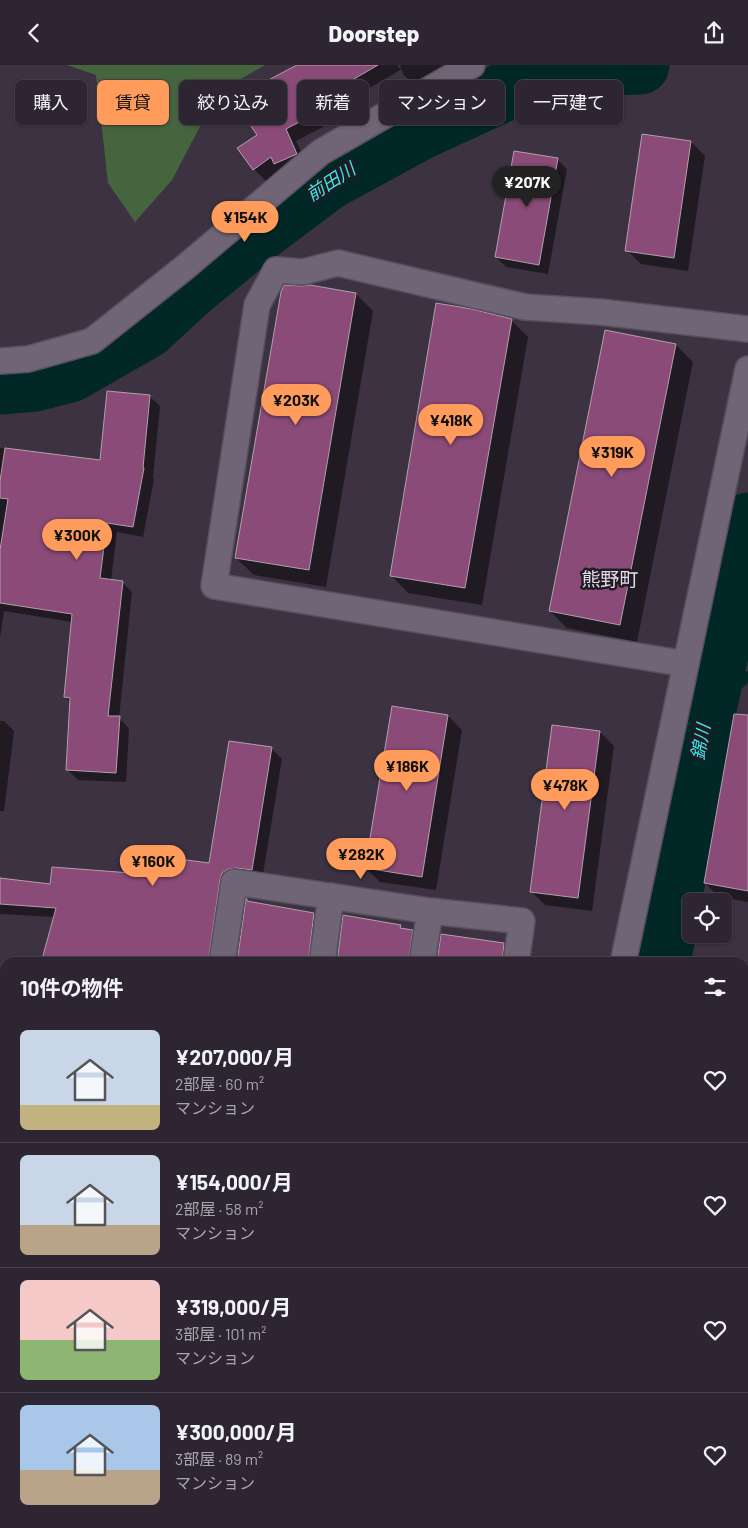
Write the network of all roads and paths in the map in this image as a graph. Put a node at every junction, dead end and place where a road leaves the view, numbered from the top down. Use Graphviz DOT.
graph roads {
  1 [pos="472,65"];
  2 [pos="748,329"];
  3 [pos="0,361"];
  4 [pos="748,369"];
  5 [pos="686,665"];
  6 [pos="331,896"];
  7 [pos="430,911"];
  8 [pos="223,957"];
  9 [pos="323,957"];
  10 [pos="423,957"];
  11 [pos="517,957"];
  12 [pos="624,957"];
  1 -- 3 [label="street"];
  2 -- 5 [label="street"];
  4 -- 5 [label="street"];
  5 -- 12 [label="street"];
  6 -- 7 [label="street"];
  6 -- 8 [label="street"];
  6 -- 9 [label="street"];
  7 -- 10 [label="street"];
  7 -- 11 [label="street"];
}
